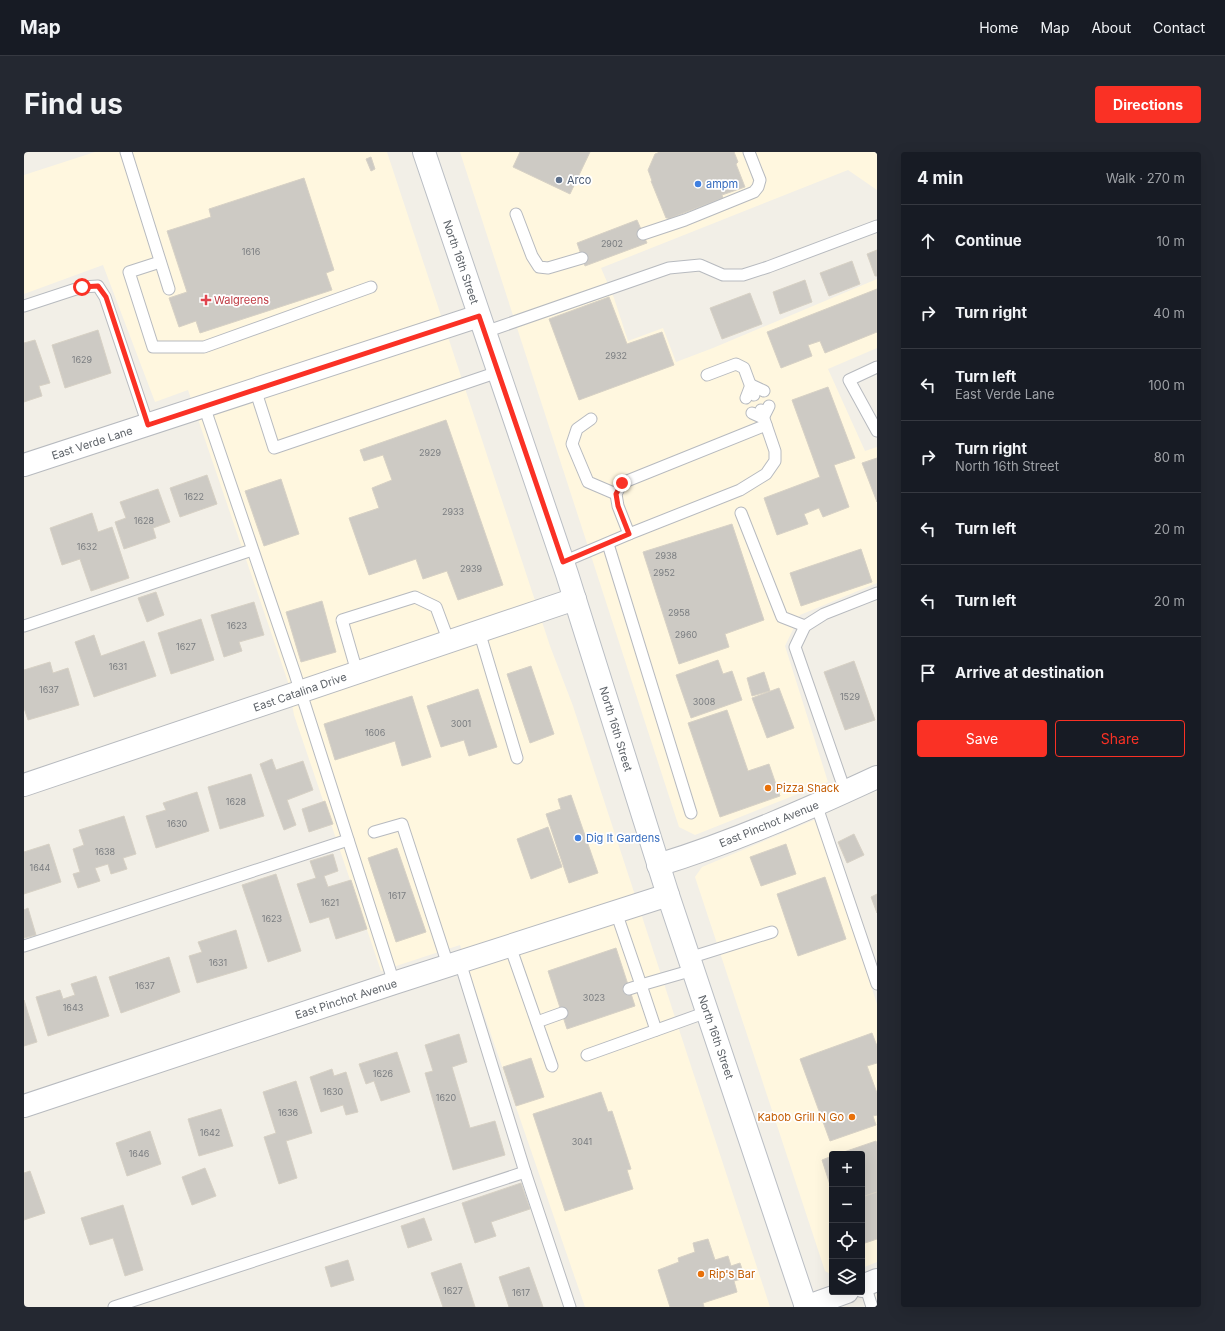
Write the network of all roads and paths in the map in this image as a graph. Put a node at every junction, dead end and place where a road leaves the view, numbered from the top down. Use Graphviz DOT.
graph roads {
  1 [pos="126,152"];
  2 [pos="424,152"];
  3 [pos="750,152"];
  4 [pos="516,214"];
  5 [pos="877,226"];
  6 [pos="643,234"];
  7 [pos="582,258"];
  8 [pos="160,262"];
  9 [pos="371,287"];
  10 [pos="169,289"];
  11 [pos="24,306"];
  12 [pos="482,324"];
  13 [pos="877,367"];
  14 [pos="498,372"];
  15 [pos="707,375"];
  16 [pos="255,389"];
  17 [pos="754,392"];
  18 [pos="204,406"];
  19 [pos="591,419"];
  20 [pos="148,425"];
  21 [pos="877,431"];
  22 [pos="24,465"];
  23 [pos="616,494"];
  24 [pos="741,513"];
  25 [pos="629,534"];
  26 [pos="608,544"];
  27 [pos="252,550"];
  28 [pos="563,562"];
  29 [pos="877,593"];
  30 [pos="576,598"];
  31 [pos="24,626"];
  32 [pos="805,626"];
  33 [pos="479,631"];
  34 [pos="449,642"];
  35 [pos="358,672"];
  36 [pos="300,692"];
  37 [pos="517,758"];
  38 [pos="877,777"];
  39 [pos="24,785"];
  40 [pos="845,792"];
  41 [pos="816,804"];
  42 [pos="691,813"];
  43 [pos="374,832"];
  44 [pos="348,840"];
  45 [pos="658,865"];
  46 [pos="668,895"];
  47 [pos="616,912"];
  48 [pos="772,932"];
  49 [pos="24,946"];
  50 [pos="510,946"];
  51 [pos="454,963"];
  52 [pos="691,964"];
  53 [pos="394,983"];
  54 [pos="877,984"];
  55 [pos="641,985"];
  56 [pos="629,988"];
  57 [pos="707,1012"];
  58 [pos="562,1013"];
  59 [pos="537,1022"];
  60 [pos="656,1030"];
  61 [pos="587,1055"];
  62 [pos="552,1066"];
  63 [pos="24,1106"];
  64 [pos="525,1172"];
  65 [pos="865,1291"];
  66 [pos="839,1295"];
  67 [pos="114,1307"];
  68 [pos="570,1307"];
  69 [pos="806,1307"];
  70 [pos="872,1307"];
  1 -- 8 [label="lane"];
  2 -- 12 [label="street, North 16th Street"];
  3 -- 6 [label="lane"];
  4 -- 7 [label="lane"];
  5 -- 12 [label="lane"];
  8 -- 9 [label="lane"];
  8 -- 10 [label="lane"];
  11 -- 20 [label="lane"];
  12 -- 14 [label="street, North 16th Street"];
  12 -- 16 [label="street, East Verde Lane"];
  13 -- 21 [label="lane"];
  14 -- 16 [label="lane"];
  14 -- 28 [label="street, North 16th Street"];
  15 -- 17 [label="lane"];
  16 -- 18 [label="street, East Verde Lane"];
  18 -- 20 [label="street, East Verde Lane"];
  18 -- 27 [label="lane"];
  19 -- 23 [label="lane"];
  20 -- 22 [label="street, East Verde Lane"];
  23 -- 25 [label="lane"];
  23 -- 25 [label="lane"];
  24 -- 32 [label="lane"];
  25 -- 26 [label="lane"];
  26 -- 28 [label="lane"];
  26 -- 42 [label="lane"];
  27 -- 31 [label="lane"];
  27 -- 36 [label="lane"];
  28 -- 30 [label="street, North 16th Street"];
  29 -- 32 [label="lane"];
  30 -- 33 [label="street, East Catalina Drive"];
  30 -- 45 [label="street, North 16th Street"];
  32 -- 40 [label="lane"];
  33 -- 34 [label="street, East Catalina Drive"];
  33 -- 37 [label="lane"];
  34 -- 35 [label="street, East Catalina Drive"];
  34 -- 35 [label="lane"];
  35 -- 36 [label="street, East Catalina Drive"];
  36 -- 39 [label="street, East Catalina Drive"];
  36 -- 44 [label="lane"];
  38 -- 40 [label="street, East Pinchot Avenue"];
  40 -- 41 [label="street, East Pinchot Avenue"];
  41 -- 45 [label="street, East Pinchot Avenue"];
  41 -- 54 [label="lane"];
  43 -- 51 [label="lane"];
  44 -- 49 [label="lane"];
  44 -- 53 [label="lane"];
  45 -- 46 [label="street, North 16th Street"];
  46 -- 47 [label="street, East Pinchot Avenue"];
  46 -- 52 [label="street, North 16th Street"];
  47 -- 50 [label="street, East Pinchot Avenue"];
  47 -- 55 [label="lane"];
  48 -- 52 [label="lane"];
  50 -- 51 [label="street, East Pinchot Avenue"];
  50 -- 59 [label="lane"];
  51 -- 53 [label="street, East Pinchot Avenue"];
  51 -- 64 [label="lane"];
  52 -- 55 [label="lane"];
  52 -- 57 [label="street, North 16th Street"];
  53 -- 63 [label="street, East Pinchot Avenue"];
  55 -- 56 [label="lane"];
  55 -- 60 [label="lane"];
  57 -- 60 [label="lane"];
  57 -- 69 [label="street, North 16th Street"];
  58 -- 59 [label="lane"];
  59 -- 62 [label="lane"];
  60 -- 61 [label="lane"];
  64 -- 67 [label="lane"];
  64 -- 68 [label="lane"];
  65 -- 70 [label="lane"];
  66 -- 69 [label="street"];
}
